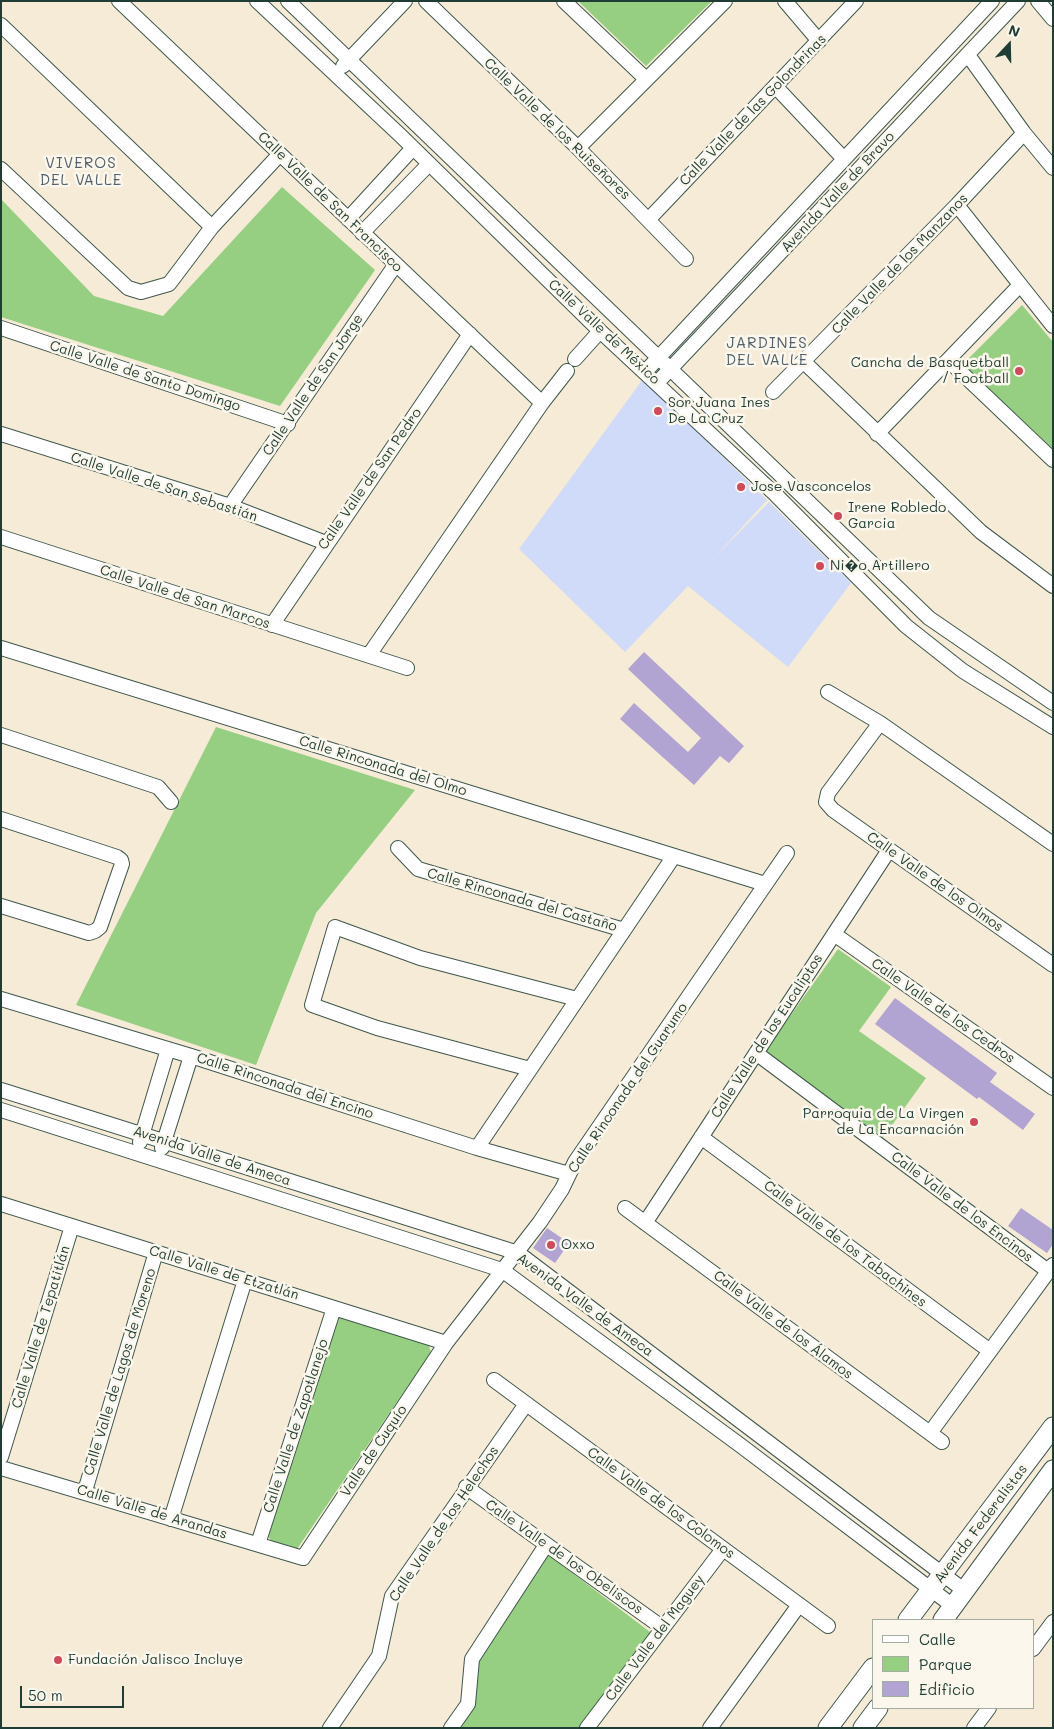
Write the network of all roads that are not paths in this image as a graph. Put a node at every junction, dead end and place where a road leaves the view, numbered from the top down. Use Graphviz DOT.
graph roads {
  1 [pos="119,1"];
  2 [pos="256,1"];
  3 [pos="288,1"];
  4 [pos="405,1"];
  5 [pos="426,1"];
  6 [pos="564,1"];
  7 [pos="725,1"];
  8 [pos="785,1"];
  9 [pos="856,1"];
  10 [pos="992,1"];
  11 [pos="1018,1"];
  12 [pos="1038,1"];
  13 [pos="1053,20"];
  14 [pos="1,25"];
  15 [pos="819,41"];
  16 [pos="968,55"];
  17 [pos="349,60"];
  18 [pos="336,74"];
  19 [pos="646,79"];
  20 [pos="775,86"];
  21 [pos="414,122"];
  22 [pos="1024,133"];
  23 [pos="401,136"];
  24 [pos="413,148"];
  25 [pos="578,148"];
  26 [pos="280,154"];
  27 [pos="844,159"];
  28 [pos="429,164"];
  29 [pos="1053,168"];
  30 [pos="1,169"];
  31 [pos="958,205"];
  32 [pos="348,219"];
  33 [pos="649,219"];
  34 [pos="212,227"];
  35 [pos="362,233"];
  36 [pos="686,258"];
  37 [pos="396,264"];
  38 [pos="1019,286"];
  39 [pos="1053,326"];
  40 [pos="1,328"];
  41 [pos="600,330"];
  42 [pos="470,334"];
  43 [pos="658,356"];
  44 [pos="575,359"];
  45 [pos="949,361"];
  46 [pos="805,363"];
  47 [pos="671,369"];
  48 [pos="567,371"];
  49 [pos="645,372"];
  50 [pos="657,382"];
  51 [pos="773,392"];
  52 [pos="542,402"];
  53 [pos="288,424"];
  54 [pos="877,434"];
  55 [pos="2,436"];
  56 [pos="1053,460"];
  57 [pos="230,506"];
  58 [pos="1,537"];
  59 [pos="326,543"];
  60 [pos="1053,586"];
  61 [pos="272,625"];
  62 [pos="1,648"];
  63 [pos="370,655"];
  64 [pos="407,668"];
  65 [pos="828,692"];
  66 [pos="1053,703"];
  67 [pos="880,723"];
  68 [pos="1051,723"];
  69 [pos="1,735"];
  70 [pos="170,802"];
  71 [pos="1,819"];
  72 [pos="1053,844"];
  73 [pos="398,848"];
  74 [pos="889,850"];
  75 [pos="787,853"];
  76 [pos="674,856"];
  77 [pos="766,884"];
  78 [pos="1,906"];
  79 [pos="624,930"];
  80 [pos="834,934"];
  81 [pos="1053,965"];
  82 [pos="1,999"];
  83 [pos="578,999"];
  84 [pos="168,1049"];
  85 [pos="756,1054"];
  86 [pos="190,1056"];
  87 [pos="530,1069"];
  88 [pos="1053,1088"];
  89 [pos="1,1090"];
  90 [pos="1,1110"];
  91 [pos="143,1134"];
  92 [pos="701,1137"];
  93 [pos="164,1141"];
  94 [pos="477,1148"];
  95 [pos="137,1152"];
  96 [pos="159,1159"];
  97 [pos="570,1174"];
  98 [pos="1,1204"];
  99 [pos="625,1208"];
  100 [pos="645,1223"];
  101 [pos="72,1226"];
  102 [pos="156,1252"];
  103 [pos="518,1254"];
  104 [pos="1050,1268"];
  105 [pos="502,1270"];
  106 [pos="245,1280"];
  107 [pos="334,1308"];
  108 [pos="446,1343"];
  109 [pos="990,1351"];
  110 [pos="494,1380"];
  111 [pos="526,1404"];
  112 [pos="1053,1427"];
  113 [pos="930,1433"];
  114 [pos="942,1442"];
  115 [pos="1,1457"];
  116 [pos="1,1468"];
  117 [pos="1053,1470"];
  118 [pos="466,1487"];
  119 [pos="85,1491"];
  120 [pos="171,1519"];
  121 [pos="258,1544"];
  122 [pos="546,1545"];
  123 [pos="723,1549"];
  124 [pos="303,1558"];
  125 [pos="943,1574"];
  126 [pos="931,1590"];
  127 [pos="965,1591"];
  128 [pos="799,1605"];
  129 [pos="948,1613"];
  130 [pos="909,1619"];
  131 [pos="1053,1622"];
  132 [pos="828,1626"];
  133 [pos="663,1628"];
  134 [pos="1034,1648"];
  135 [pos="872,1669"];
  136 [pos="988,1709"];
  137 [pos="330,1728"];
  138 [pos="451,1728"];
  139 [pos="587,1728"];
  140 [pos="710,1728"];
  141 [pos="828,1728"];
  142 [pos="974,1728"];
  1 -- 26 [label="street, Calle Valle de San Francisco"];
  2 -- 18 [label="street, Calle Valle de México"];
  3 -- 17 [label="street, Calle Valle de México"];
  4 -- 17 [label="street"];
  5 -- 25 [label="street, Calle Valle de los Ruiseñores"];
  6 -- 19 [label="street"];
  7 -- 19 [label="street"];
  8 -- 15 [label="street"];
  9 -- 15 [label="street, Calle Valle de las Golondrinas"];
  10 -- 27 [label="street, Avenida Valle de Bravo"];
  11 -- 16 [label="street, Avenida Valle de Bravo"];
  12 -- 13 [label="street"];
  14 -- 34 [label="street"];
  15 -- 20 [label="street, Calle Valle de las Golondrinas"];
  16 -- 22 [label="street"];
  16 -- 47 [label="street, Avenida Valle de Bravo"];
  17 -- 18 [label="street"];
  17 -- 21 [label="street, Calle Valle de México"];
  18 -- 23 [label="street, Calle Valle de México"];
  19 -- 25 [label="street"];
  20 -- 27 [label="street"];
  20 -- 33 [label="street, Calle Valle de las Golondrinas"];
  21 -- 23 [label="street"];
  21 -- 43 [label="street, Calle Valle de México"];
  22 -- 29 [label="street"];
  22 -- 31 [label="street, Calle Valle de los Manzanos"];
  23 -- 24 [label="street, Calle Valle de México"];
  24 -- 28 [label="street, Calle Valle de México"];
  24 -- 32 [label="street"];
  25 -- 33 [label="street, Calle Valle de los Ruiseñores"];
  26 -- 32 [label="street, Calle Valle de San Francisco"];
  26 -- 34 [label="street"];
  27 -- 43 [label="street, Avenida Valle de Bravo"];
  28 -- 35 [label="street"];
  28 -- 41 [label="street, Calle Valle de México"];
  30 -- 34 [label="street"];
  31 -- 38 [label="street"];
  31 -- 46 [label="street, Calle Valle de los Manzanos"];
  32 -- 35 [label="street, Calle Valle de San Francisco"];
  33 -- 36 [label="street, Calle Valle de los Ruiseñores"];
  35 -- 37 [label="street, Calle Valle de San Francisco"];
  37 -- 42 [label="street, Calle Valle de San Francisco"];
  37 -- 53 [label="street, Calle Valle de San Jorge"];
  38 -- 39 [label="street"];
  38 -- 45 [label="street"];
  40 -- 53 [label="street, Calle Valle de Santo Domingo"];
  41 -- 44 [label="street"];
  41 -- 49 [label="street, Calle Valle de México"];
  42 -- 52 [label="street, Calle Valle de San Francisco"];
  42 -- 59 [label="street, Calle Valle de San Pedro"];
  43 -- 47 [label="street, Calle Valle de México"];
  43 -- 49 [label="street, Avenida Valle de Bravo"];
  45 -- 54 [label="street"];
  45 -- 56 [label="street"];
  46 -- 51 [label="street, Calle Valle de los Manzanos"];
  46 -- 54 [label="street"];
  47 -- 50 [label="street, Avenida Valle de Bravo"];
  47 -- 66 [label="street, Calle Valle de México"];
  48 -- 52 [label="street"];
  49 -- 50 [label="street, Calle Valle de México"];
  50 -- 68 [label="street, Calle Valle de México"];
  52 -- 63 [label="street"];
  53 -- 57 [label="street, Calle Valle de San Jorge"];
  54 -- 60 [label="street"];
  55 -- 57 [label="street, Calle Valle de San Sebastián"];
  57 -- 59 [label="street, Calle Valle de San Sebastián"];
  58 -- 61 [label="street, Calle Valle de San Marcos"];
  59 -- 61 [label="street, Calle Valle de San Pedro"];
  61 -- 63 [label="street, Calle Valle de San Marcos"];
  62 -- 76 [label="street, Calle Rinconada del Olmo"];
  63 -- 64 [label="street, Calle Valle de San Marcos"];
  65 -- 67 [label="street"];
  67 -- 72 [label="street"];
  67 -- 74 [label="street, Calle Valle de los Olmos"];
  69 -- 70 [label="street"];
  71 -- 78 [label="street"];
  73 -- 79 [label="street, Calle Rinconada del Castaño"];
  74 -- 80 [label="street, Calle Valle de los Eucaliptos"];
  74 -- 81 [label="street, Calle Valle de los Olmos"];
  75 -- 77 [label="street, Calle Rinconada del Guarumo"];
  76 -- 77 [label="street, Calle Rinconada del Olmo"];
  76 -- 79 [label="street"];
  77 -- 97 [label="street, Calle Rinconada del Guarumo"];
  79 -- 83 [label="street"];
  80 -- 85 [label="street, Calle Valle de los Eucaliptos"];
  80 -- 88 [label="street, Calle Valle de los Cedros"];
  82 -- 84 [label="street, Calle Rinconada del Encino"];
  83 -- 87 [label="street"];
  83 -- 87 [label="street"];
  84 -- 86 [label="street, Calle Rinconada del Encino"];
  84 -- 91 [label="street"];
  85 -- 92 [label="street, Calle Valle de los Eucaliptos"];
  85 -- 104 [label="street, Calle Valle de los Encinos"];
  86 -- 93 [label="street"];
  86 -- 94 [label="street, Calle Rinconada del Encino"];
  87 -- 94 [label="street"];
  89 -- 91 [label="street, Avenida Valle de Ameca"];
  90 -- 95 [label="street, Avenida Valle de Ameca"];
  91 -- 93 [label="street, Avenida Valle de Ameca"];
  91 -- 95 [label="street"];
  92 -- 100 [label="street, Calle Valle de los Eucaliptos"];
  92 -- 109 [label="street, Calle Valle de los Tabachines"];
  93 -- 96 [label="street"];
  93 -- 103 [label="street, Avenida Valle de Ameca"];
  94 -- 97 [label="street, Calle Rinconada del Encino"];
  95 -- 96 [label="street, Avenida Valle de Ameca"];
  96 -- 105 [label="street, Avenida Valle de Ameca"];
  97 -- 103 [label="street, Calle Rinconada del Guarumo"];
  98 -- 101 [label="street, Calle Valle de Etzatlán"];
  99 -- 100 [label="street, Calle Valle de los Álamos"];
  100 -- 113 [label="street, Calle Valle de los Álamos"];
  101 -- 102 [label="street, Calle Valle de Etzatlán"];
  101 -- 115 [label="street, Calle Valle de Tepatitlán"];
  102 -- 106 [label="street, Calle Valle de Etzatlán"];
  102 -- 119 [label="street, Calle Valle de Lagos de Moreno"];
  103 -- 105 [label="street, Calle Rinconada del Guarumo"];
  103 -- 125 [label="street, Avenida Valle de Ameca"];
  104 -- 109 [label="street"];
  105 -- 108 [label="street, Calle Rinconada del Guarumo"];
  105 -- 126 [label="street, Avenida Valle de Ameca"];
  106 -- 107 [label="street, Calle Valle de Etzatlán"];
  106 -- 120 [label="street"];
  107 -- 108 [label="street, Calle Valle de Etzatlán"];
  107 -- 121 [label="street, Calle Valle de Zapotlanejo"];
  108 -- 124 [label="street, Valle de Cuquío"];
  109 -- 113 [label="street"];
  110 -- 111 [label="street, Calle Valle de los Colomos"];
  111 -- 118 [label="street, Calle Valle de los Helechos"];
  111 -- 123 [label="street, Calle Valle de los Colomos"];
  112 -- 125 [label="street, Avenida Federalistas"];
  113 -- 114 [label="street, Calle Valle de los Álamos"];
  116 -- 119 [label="street, Calle Valle de Arandas"];
  117 -- 127 [label="street, Avenida Federalistas"];
  118 -- 122 [label="street, Calle Valle de los Obeliscos"];
  118 -- 137 [label="street, Calle Valle de los Helechos"];
  119 -- 120 [label="street, Calle Valle de Arandas"];
  120 -- 121 [label="street, Calle Valle de Arandas"];
  121 -- 124 [label="street, Calle Valle de Arandas"];
  122 -- 133 [label="street, Calle Valle de los Obeliscos"];
  122 -- 138 [label="street"];
  123 -- 128 [label="street, Calle Valle de los Colomos"];
  123 -- 133 [label="street, Calle Valle del Maguey"];
  125 -- 126 [label="street, Avenida Federalistas"];
  125 -- 127 [label="street, Avenida Valle de Ameca"];
  126 -- 129 [label="street, Avenida Valle de Ameca"];
  126 -- 130 [label="street, Avenida Federalistas"];
  127 -- 129 [label="street, Avenida Federalistas"];
  128 -- 132 [label="street, Calle Valle de los Colomos"];
  128 -- 140 [label="street"];
  131 -- 134 [label="street"];
  133 -- 139 [label="street, Calle Valle del Maguey"];
  135 -- 141 [label="street"];
  136 -- 142 [label="street"];
}
